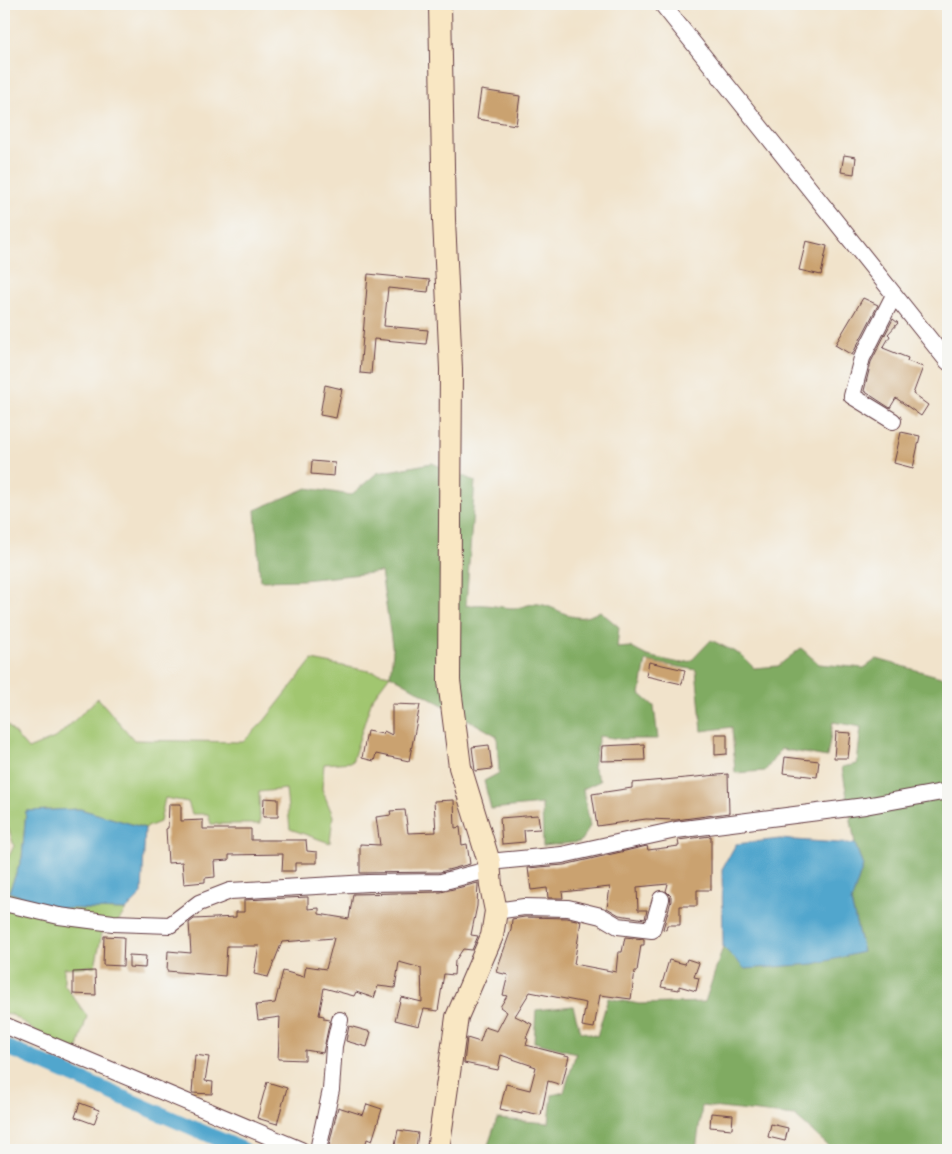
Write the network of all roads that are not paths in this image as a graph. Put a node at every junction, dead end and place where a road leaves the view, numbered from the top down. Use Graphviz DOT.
graph roads {
  1 [pos="440,4"];
  2 [pos="662,4"];
  3 [pos="894,295"];
  4 [pos="948,362"];
  5 [pos="893,421"];
  6 [pos="948,791"];
  7 [pos="489,862"];
  8 [pos="661,899"];
  9 [pos="4,903"];
  10 [pos="496,910"];
  11 [pos="340,1020"];
  12 [pos="4,1025"];
  13 [pos="301,1150"];
  14 [pos="318,1150"];
  15 [pos="438,1150"];
  1 -- 7 [label="main road"];
  2 -- 3 [label="street"];
  3 -- 4 [label="street"];
  3 -- 5 [label="street"];
  6 -- 7 [label="street"];
  7 -- 9 [label="street"];
  7 -- 10 [label="main road"];
  8 -- 10 [label="street"];
  10 -- 15 [label="main road"];
  11 -- 14 [label="street"];
  12 -- 13 [label="street"];
}
